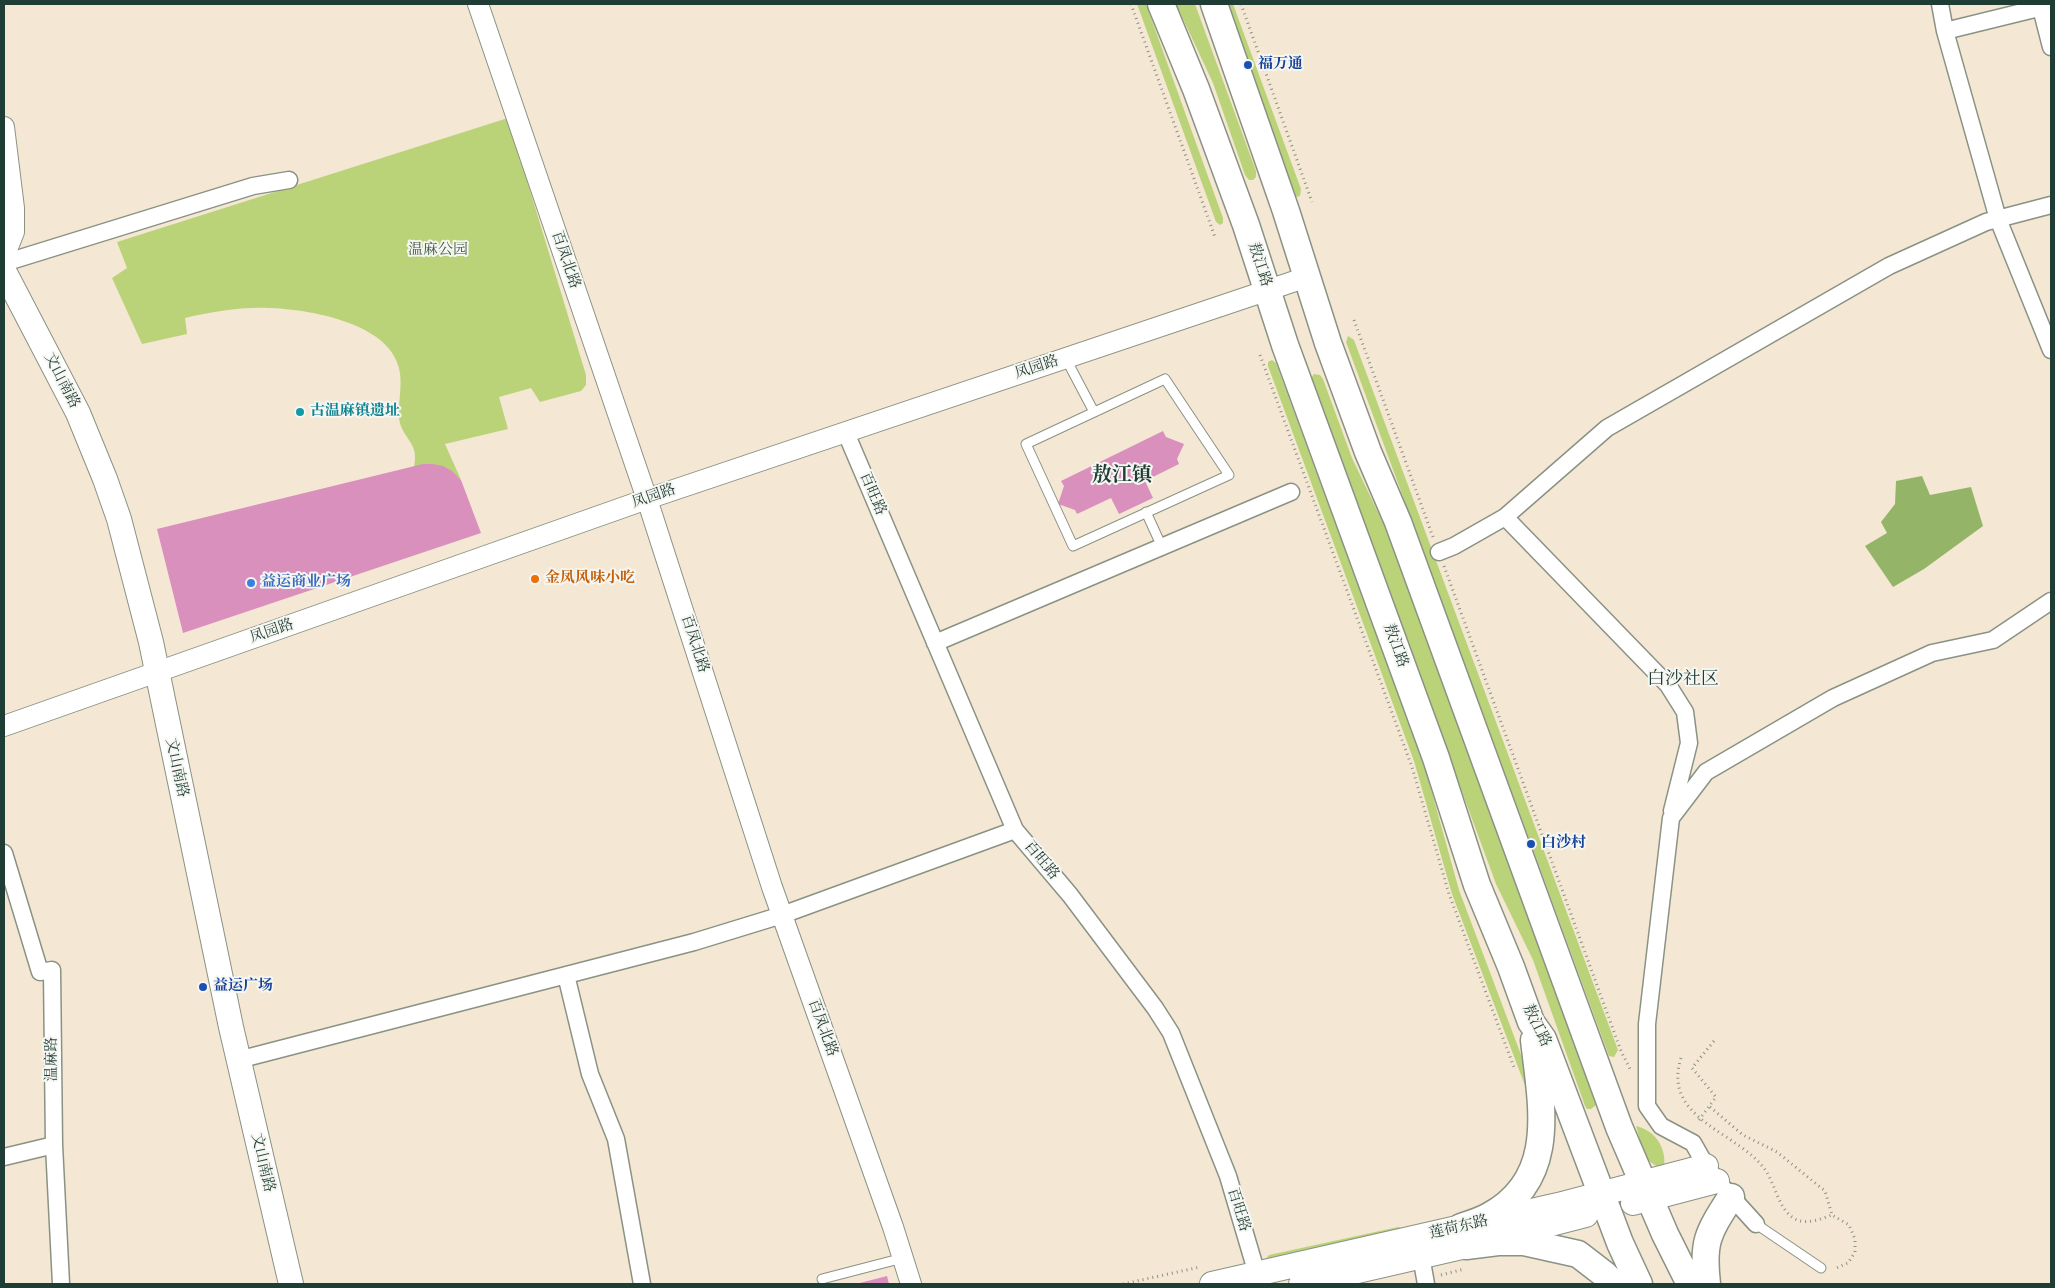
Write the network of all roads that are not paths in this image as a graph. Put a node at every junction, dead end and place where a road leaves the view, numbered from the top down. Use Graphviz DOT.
graph roads {
  1 [pos="478,4"];
  2 [pos="1161,4"];
  3 [pos="1214,4"];
  4 [pos="1940,4"];
  5 [pos="2046,6"];
  6 [pos="1945,31"];
  7 [pos="2051,47"];
  8 [pos="4,127"];
  9 [pos="289,180"];
  10 [pos="1276,184"];
  11 [pos="1236,198"];
  12 [pos="2051,205"];
  13 [pos="1998,219"];
  14 [pos="4,257"];
  15 [pos="4,263"];
  16 [pos="4,271"];
  17 [pos="1307,277"];
  18 [pos="1267,290"];
  19 [pos="2051,350"];
  20 [pos="1333,356"];
  21 [pos="1066,359"];
  22 [pos="1294,370"];
  23 [pos="1094,412"];
  24 [pos="846,433"];
  25 [pos="1291,492"];
  26 [pos="647,499"];
  27 [pos="1146,512"];
  28 [pos="1505,517"];
  29 [pos="1162,547"];
  30 [pos="1439,552"];
  31 [pos="2051,601"];
  32 [pos="935,643"];
  33 [pos="156,672"];
  34 [pos="4,726"];
  35 [pos="1670,818"];
  36 [pos="1015,830"];
  37 [pos="4,853"];
  38 [pos="782,916"];
  39 [pos="566,975"];
  40 [pos="1532,1022"];
  41 [pos="238,1060"];
  42 [pos="54,1145"];
  43 [pos="4,1158"];
  44 [pos="1718,1181"];
  45 [pos="1646,1191"];
  46 [pos="1605,1202"];
  47 [pos="1756,1224"];
  48 [pos="1466,1247"];
  49 [pos="1422,1256"];
  50 [pos="903,1258"];
  51 [pos="1821,1268"];
  52 [pos="1257,1274"];
  53 [pos="1209,1275"];
  54 [pos="822,1279"];
  55 [pos="1425,1282"];
  56 [pos="61,1284"];
  57 [pos="291,1284"];
  58 [pos="642,1284"];
  59 [pos="911,1284"];
  60 [pos="1301,1284"];
  61 [pos="1614,1284"];
  62 [pos="1639,1284"];
  63 [pos="1690,1284"];
  64 [pos="1706,1284"];
  1 -- 26 [label="street, 百凤北路"];
  2 -- 11 [label="main road, 敖江路"];
  3 -- 10 [label="main road"];
  4 -- 6 [label="street"];
  5 -- 6 [label="street"];
  5 -- 7 [label="street"];
  6 -- 13 [label="street"];
  8 -- 14 [label="street"];
  9 -- 15 [label="street"];
  10 -- 11 [label="main road"];
  10 -- 17 [label="main road"];
  11 -- 18 [label="main road, 敖江路"];
  12 -- 13 [label="street"];
  13 -- 19 [label="street"];
  13 -- 28 [label="street"];
  16 -- 33 [label="main road, 文山南路"];
  17 -- 18 [label="street, 凤园路"];
  17 -- 20 [label="main road"];
  18 -- 21 [label="street, 凤园路"];
  18 -- 22 [label="main road, 敖江路"];
  20 -- 22 [label="main road"];
  20 -- 45 [label="main road"];
  21 -- 23 [label="lane"];
  21 -- 24 [label="street, 凤园路"];
  22 -- 40 [label="main road, 敖江路"];
  23 -- 27 [label="lane"];
  23 -- 27 [label="lane"];
  24 -- 26 [label="street, 凤园路"];
  24 -- 32 [label="street, 百旺路"];
  25 -- 29 [label="street"];
  26 -- 33 [label="street, 凤园路"];
  26 -- 38 [label="street, 百凤北路"];
  27 -- 29 [label="lane"];
  28 -- 30 [label="street"];
  28 -- 35 [label="street"];
  29 -- 32 [label="street"];
  31 -- 35 [label="street"];
  32 -- 36 [label="street, 百旺路"];
  33 -- 34 [label="street, 凤园路"];
  33 -- 41 [label="main road, 文山南路"];
  35 -- 44 [label="street"];
  36 -- 38 [label="street"];
  36 -- 52 [label="street, 百旺路"];
  37 -- 42 [label="street, 温麻路"];
  38 -- 39 [label="street"];
  38 -- 50 [label="street, 百凤北路"];
  39 -- 41 [label="street"];
  39 -- 58 [label="street"];
  40 -- 46 [label="main road, 敖江路"];
  40 -- 48 [label="main road"];
  41 -- 57 [label="main road, 文山南路"];
  42 -- 43 [label="street"];
  42 -- 56 [label="street, 温麻路"];
  44 -- 45 [label="main road, 莲荷东路"];
  44 -- 47 [label="street"];
  44 -- 64 [label="main road"];
  45 -- 46 [label="main road, 莲荷东路"];
  45 -- 63 [label="main road"];
  46 -- 48 [label="main road, 莲荷东路"];
  46 -- 62 [label="main road, 敖江路"];
  47 -- 51 [label="lane"];
  48 -- 49 [label="main road, 莲荷东路"];
  48 -- 52 [label="main road, 莲荷东路"];
  48 -- 61 [label="main road"];
  49 -- 55 [label="street"];
  49 -- 60 [label="main road, 莲荷东路"];
  50 -- 54 [label="lane"];
  50 -- 59 [label="street, 百凤北路"];
  52 -- 53 [label="main road, 莲荷东路"];
}
